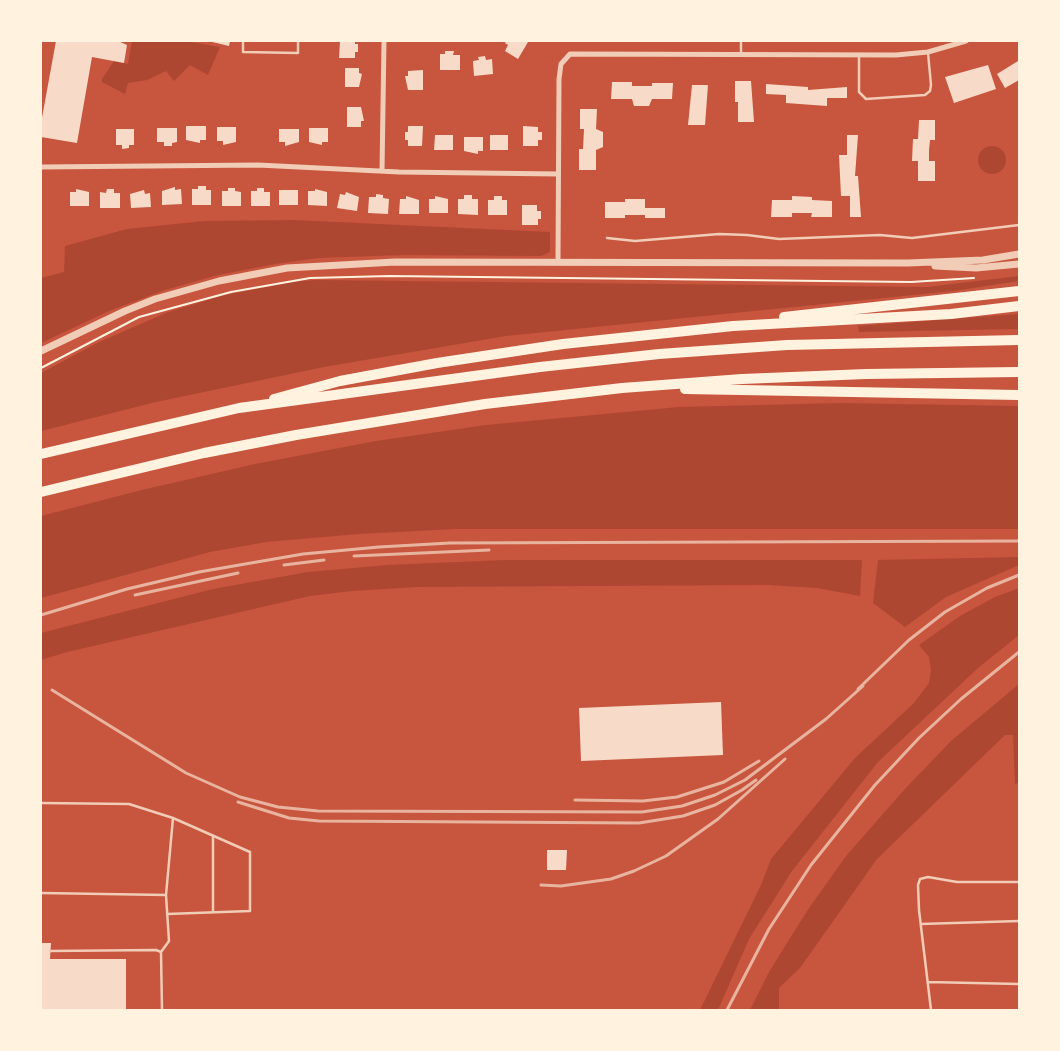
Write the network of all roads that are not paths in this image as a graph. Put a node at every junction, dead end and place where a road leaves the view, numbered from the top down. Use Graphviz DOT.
graph roads {
  1 [pos="243,41"];
  2 [pos="298,41"];
  3 [pos="384,41"];
  4 [pos="742,41"];
  5 [pos="966,41"];
  6 [pos="928,52"];
  7 [pos="741,54"];
  8 [pos="859,55"];
  9 [pos="41,168"];
  10 [pos="382,171"];
  11 [pos="558,174"];
  12 [pos="1019,225"];
  13 [pos="607,238"];
  14 [pos="1019,254"];
  15 [pos="558,262"];
  16 [pos="908,263"];
  17 [pos="1019,264"];
  18 [pos="1019,291"];
  19 [pos="1019,306"];
  20 [pos="733,326"];
  21 [pos="1019,340"];
  22 [pos="41,351"];
  23 [pos="1019,372"];
  24 [pos="622,388"];
  25 [pos="1019,395"];
  26 [pos="239,408"];
  27 [pos="41,454"];
  28 [pos="41,492"];
  29 [pos="41,803"];
  30 [pos="173,818"];
  31 [pos="213,836"];
  32 [pos="1019,882"];
  33 [pos="41,893"];
  34 [pos="166,895"];
  35 [pos="213,912"];
  36 [pos="167,914"];
  37 [pos="1019,921"];
  38 [pos="921,924"];
  39 [pos="50,951"];
  40 [pos="161,952"];
  41 [pos="928,982"];
  42 [pos="1019,984"];
  43 [pos="162,1010"];
  44 [pos="932,1010"];
  1 -- 2 [label="lane"];
  3 -- 10 [label="street"];
  4 -- 7 [label="lane"];
  5 -- 6 [label="street"];
  6 -- 8 [label="street"];
  6 -- 8 [label="lane"];
  7 -- 8 [label="street"];
  7 -- 11 [label="street"];
  9 -- 10 [label="street"];
  10 -- 11 [label="street"];
  11 -- 15 [label="street"];
  12 -- 13 [label="lane"];
  14 -- 16 [label="street"];
  15 -- 16 [label="street"];
  15 -- 22 [label="street"];
  16 -- 17 [label="street"];
  18 -- 20 [label="highway"];
  19 -- 20 [label="highway"];
  20 -- 26 [label="highway"];
  21 -- 26 [label="highway"];
  23 -- 24 [label="highway"];
  24 -- 25 [label="highway"];
  24 -- 28 [label="highway"];
  26 -- 27 [label="highway"];
  29 -- 30 [label="lane"];
  30 -- 31 [label="lane"];
  30 -- 34 [label="lane"];
  31 -- 35 [label="lane"];
  31 -- 35 [label="lane"];
  32 -- 38 [label="lane"];
  33 -- 34 [label="lane"];
  34 -- 36 [label="lane"];
  35 -- 36 [label="lane"];
  36 -- 40 [label="lane"];
  37 -- 38 [label="lane"];
  38 -- 41 [label="lane"];
  39 -- 40 [label="lane"];
  40 -- 43 [label="lane"];
  41 -- 42 [label="lane"];
  41 -- 44 [label="lane"];
}
